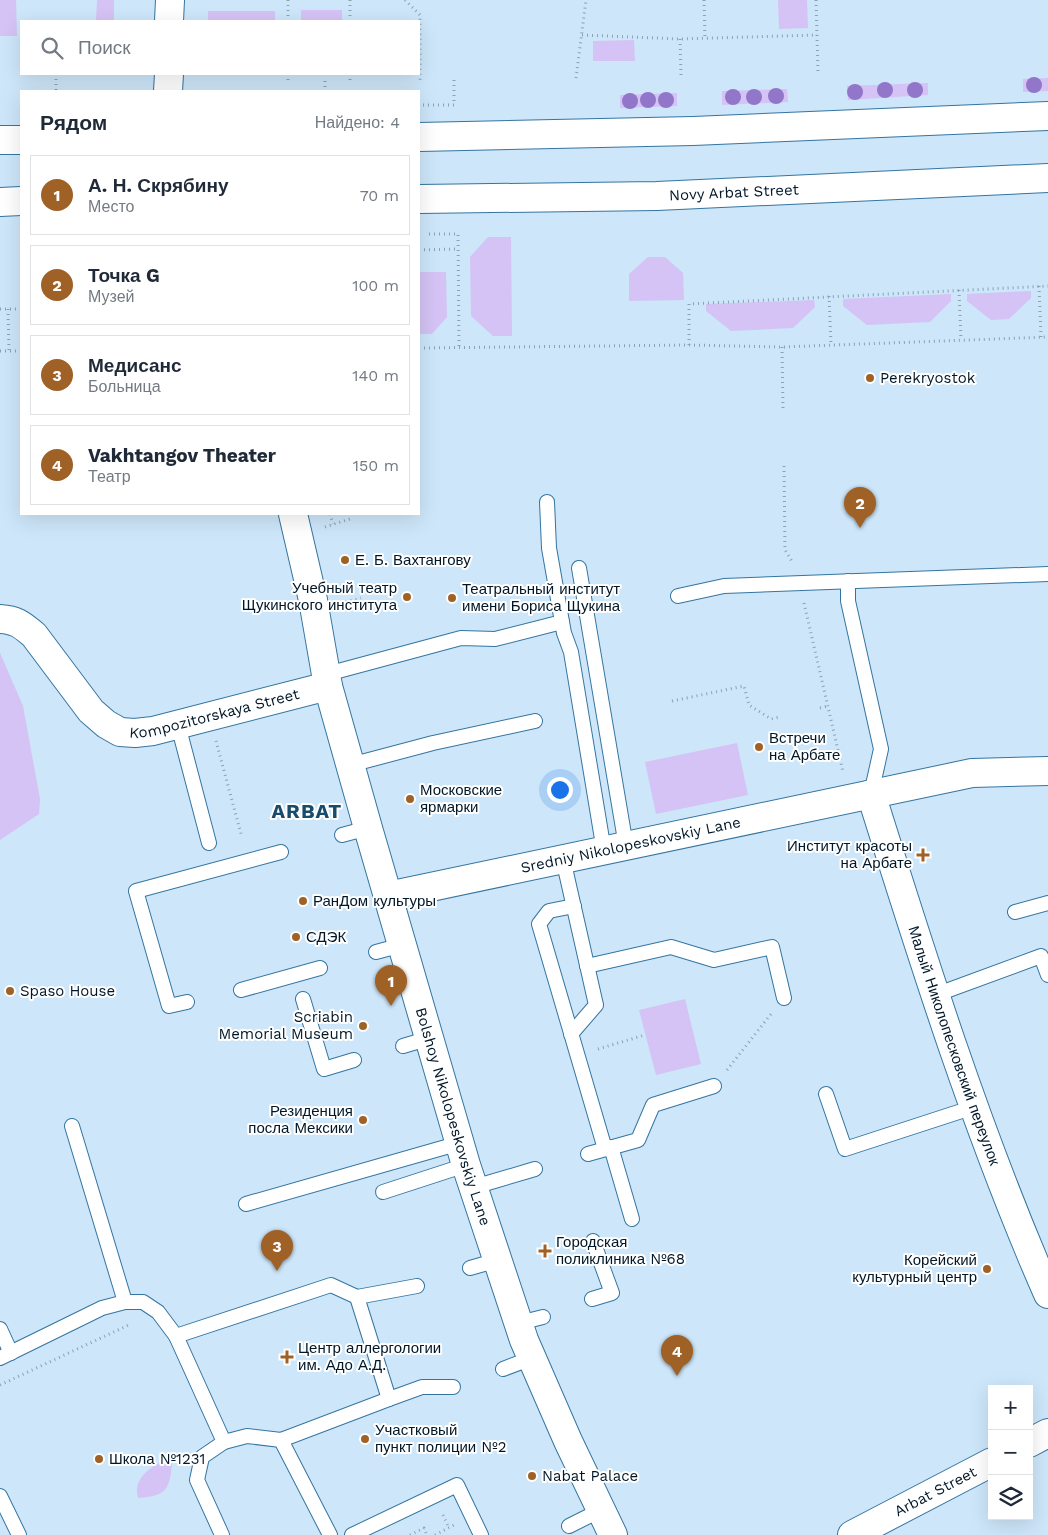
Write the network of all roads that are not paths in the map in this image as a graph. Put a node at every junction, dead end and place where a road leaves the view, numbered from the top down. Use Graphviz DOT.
graph roads {
  1 [pos="170,0"];
  2 [pos="170,20"];
  3 [pos="169,75"];
  4 [pos="168,90"];
  5 [pos="1048,116"];
  6 [pos="420,137"];
  7 [pos="0,140"];
  8 [pos="20,140"];
  9 [pos="1048,178"];
  10 [pos="420,198"];
  11 [pos="0,202"];
  12 [pos="20,202"];
  13 [pos="547,502"];
  14 [pos="293,515"];
  15 [pos="579,568"];
  16 [pos="1048,574"];
  17 [pos="848,581"];
  18 [pos="678,596"];
  19 [pos="0,619"];
  20 [pos="562,622"];
  21 [pos="328,680"];
  22 [pos="535,721"];
  23 [pos="178,725"];
  24 [pos="350,765"];
  25 [pos="1048,771"];
  26 [pos="871,794"];
  27 [pos="209,843"];
  28 [pos="615,849"];
  29 [pos="282,852"];
  30 [pos="563,860"];
  31 [pos="388,896"];
  32 [pos="1048,903"];
  33 [pos="574,906"];
  34 [pos="1015,912"];
  35 [pos="402,944"];
  36 [pos="376,952"];
  37 [pos="587,966"];
  38 [pos="320,968"];
  39 [pos="1048,975"];
  40 [pos="241,990"];
  41 [pos="935,995"];
  42 [pos="784,998"];
  43 [pos="303,999"];
  44 [pos="187,1002"];
  45 [pos="571,1034"];
  46 [pos="430,1038"];
  47 [pos="403,1046"];
  48 [pos="354,1060"];
  49 [pos="714,1086"];
  50 [pos="826,1094"];
  51 [pos="974,1107"];
  52 [pos="72,1126"];
  53 [pos="608,1148"];
  54 [pos="588,1154"];
  55 [pos="467,1165"];
  56 [pos="535,1169"];
  57 [pos="383,1192"];
  58 [pos="246,1204"];
  59 [pos="632,1219"];
  60 [pos="593,1241"];
  61 [pos="498,1260"];
  62 [pos="1042,1262"];
  63 [pos="470,1268"];
  64 [pos="417,1286"];
  65 [pos="1048,1294"];
  66 [pos="357,1297"];
  67 [pos="592,1299"];
  68 [pos="125,1302"];
  69 [pos="0,1329"];
  70 [pos="176,1336"];
  71 [pos="6,1356"];
  72 [pos="532,1358"];
  73 [pos="503,1369"];
  74 [pos="453,1386"];
  75 [pos="390,1399"];
  76 [pos="1048,1433"];
  77 [pos="281,1440"];
  78 [pos="1033,1441"];
  79 [pos="224,1442"];
  80 [pos="988,1464"];
  81 [pos="0,1496"];
  82 [pos="601,1510"];
  83 [pos="569,1526"];
  84 [pos="856,1534"];
  85 [pos="19,1535"];
  86 [pos="222,1535"];
  87 [pos="330,1535"];
  88 [pos="352,1535"];
  89 [pos="481,1535"];
  90 [pos="613,1535"];
  1 -- 2 [label="street"];
  3 -- 4 [label="street"];
  5 -- 6 [label="street"];
  7 -- 8 [label="street"];
  9 -- 10 [label="street, Novy Arbat Street"];
  11 -- 12 [label="street"];
  13 -- 20 [label="lane"];
  14 -- 21 [label="street, Bolshoy Nikolopeskovskiy Lane"];
  15 -- 28 [label="lane"];
  16 -- 17 [label="lane"];
  17 -- 18 [label="lane"];
  17 -- 26 [label="lane"];
  19 -- 23 [label="street, Kompozitorskaya Street"];
  20 -- 21 [label="lane"];
  20 -- 28 [label="lane"];
  21 -- 23 [label="street, Kompozitorskaya Street"];
  21 -- 24 [label="street, Bolshoy Nikolopeskovskiy Lane"];
  22 -- 24 [label="lane"];
  23 -- 27 [label="lane"];
  24 -- 31 [label="street, Bolshoy Nikolopeskovskiy Lane"];
  25 -- 26 [label="street, Sredniy Nikolopeskovskiy Lane"];
  26 -- 28 [label="street, Sredniy Nikolopeskovskiy Lane"];
  26 -- 41 [label="street, Малый Николопесковский переулок"];
  28 -- 30 [label="street, Sredniy Nikolopeskovskiy Lane"];
  29 -- 44 [label="lane"];
  30 -- 31 [label="street, Sredniy Nikolopeskovskiy Lane"];
  30 -- 33 [label="lane"];
  31 -- 35 [label="street, Bolshoy Nikolopeskovskiy Lane"];
  32 -- 34 [label="lane"];
  33 -- 37 [label="lane"];
  33 -- 45 [label="lane"];
  35 -- 36 [label="lane"];
  35 -- 46 [label="street, Bolshoy Nikolopeskovskiy Lane"];
  37 -- 42 [label="lane"];
  37 -- 45 [label="lane"];
  38 -- 40 [label="lane"];
  39 -- 41 [label="lane"];
  41 -- 51 [label="street, Малый Николопесковский переулок"];
  43 -- 48 [label="lane"];
  45 -- 53 [label="lane"];
  46 -- 47 [label="lane"];
  46 -- 55 [label="street, Bolshoy Nikolopeskovskiy Lane"];
  49 -- 53 [label="lane"];
  50 -- 51 [label="lane"];
  51 -- 62 [label="street, Малый Николопесковский переулок"];
  52 -- 68 [label="lane"];
  53 -- 54 [label="lane"];
  53 -- 59 [label="lane"];
  55 -- 56 [label="lane"];
  55 -- 57 [label="lane"];
  55 -- 58 [label="lane"];
  55 -- 61 [label="street, Bolshoy Nikolopeskovskiy Lane"];
  60 -- 67 [label="lane"];
  61 -- 63 [label="lane"];
  61 -- 72 [label="street, Bolshoy Nikolopeskovskiy Lane"];
  62 -- 65 [label="street, Малый Николопесковский переулок"];
  64 -- 66 [label="lane"];
  66 -- 70 [label="lane"];
  66 -- 75 [label="lane"];
  68 -- 70 [label="lane"];
  68 -- 71 [label="lane"];
  69 -- 71 [label="lane"];
  70 -- 79 [label="lane"];
  72 -- 73 [label="lane"];
  72 -- 82 [label="street, Bolshoy Nikolopeskovskiy Lane"];
  74 -- 75 [label="lane"];
  75 -- 77 [label="lane"];
  76 -- 78 [label="street"];
  77 -- 79 [label="lane"];
  77 -- 87 [label="lane"];
  79 -- 86 [label="lane"];
  80 -- 84 [label="street, Arbat Street"];
  81 -- 85 [label="lane"];
  82 -- 83 [label="lane"];
  82 -- 90 [label="street, Bolshoy Nikolopeskovskiy Lane"];
  88 -- 89 [label="lane"];
}
